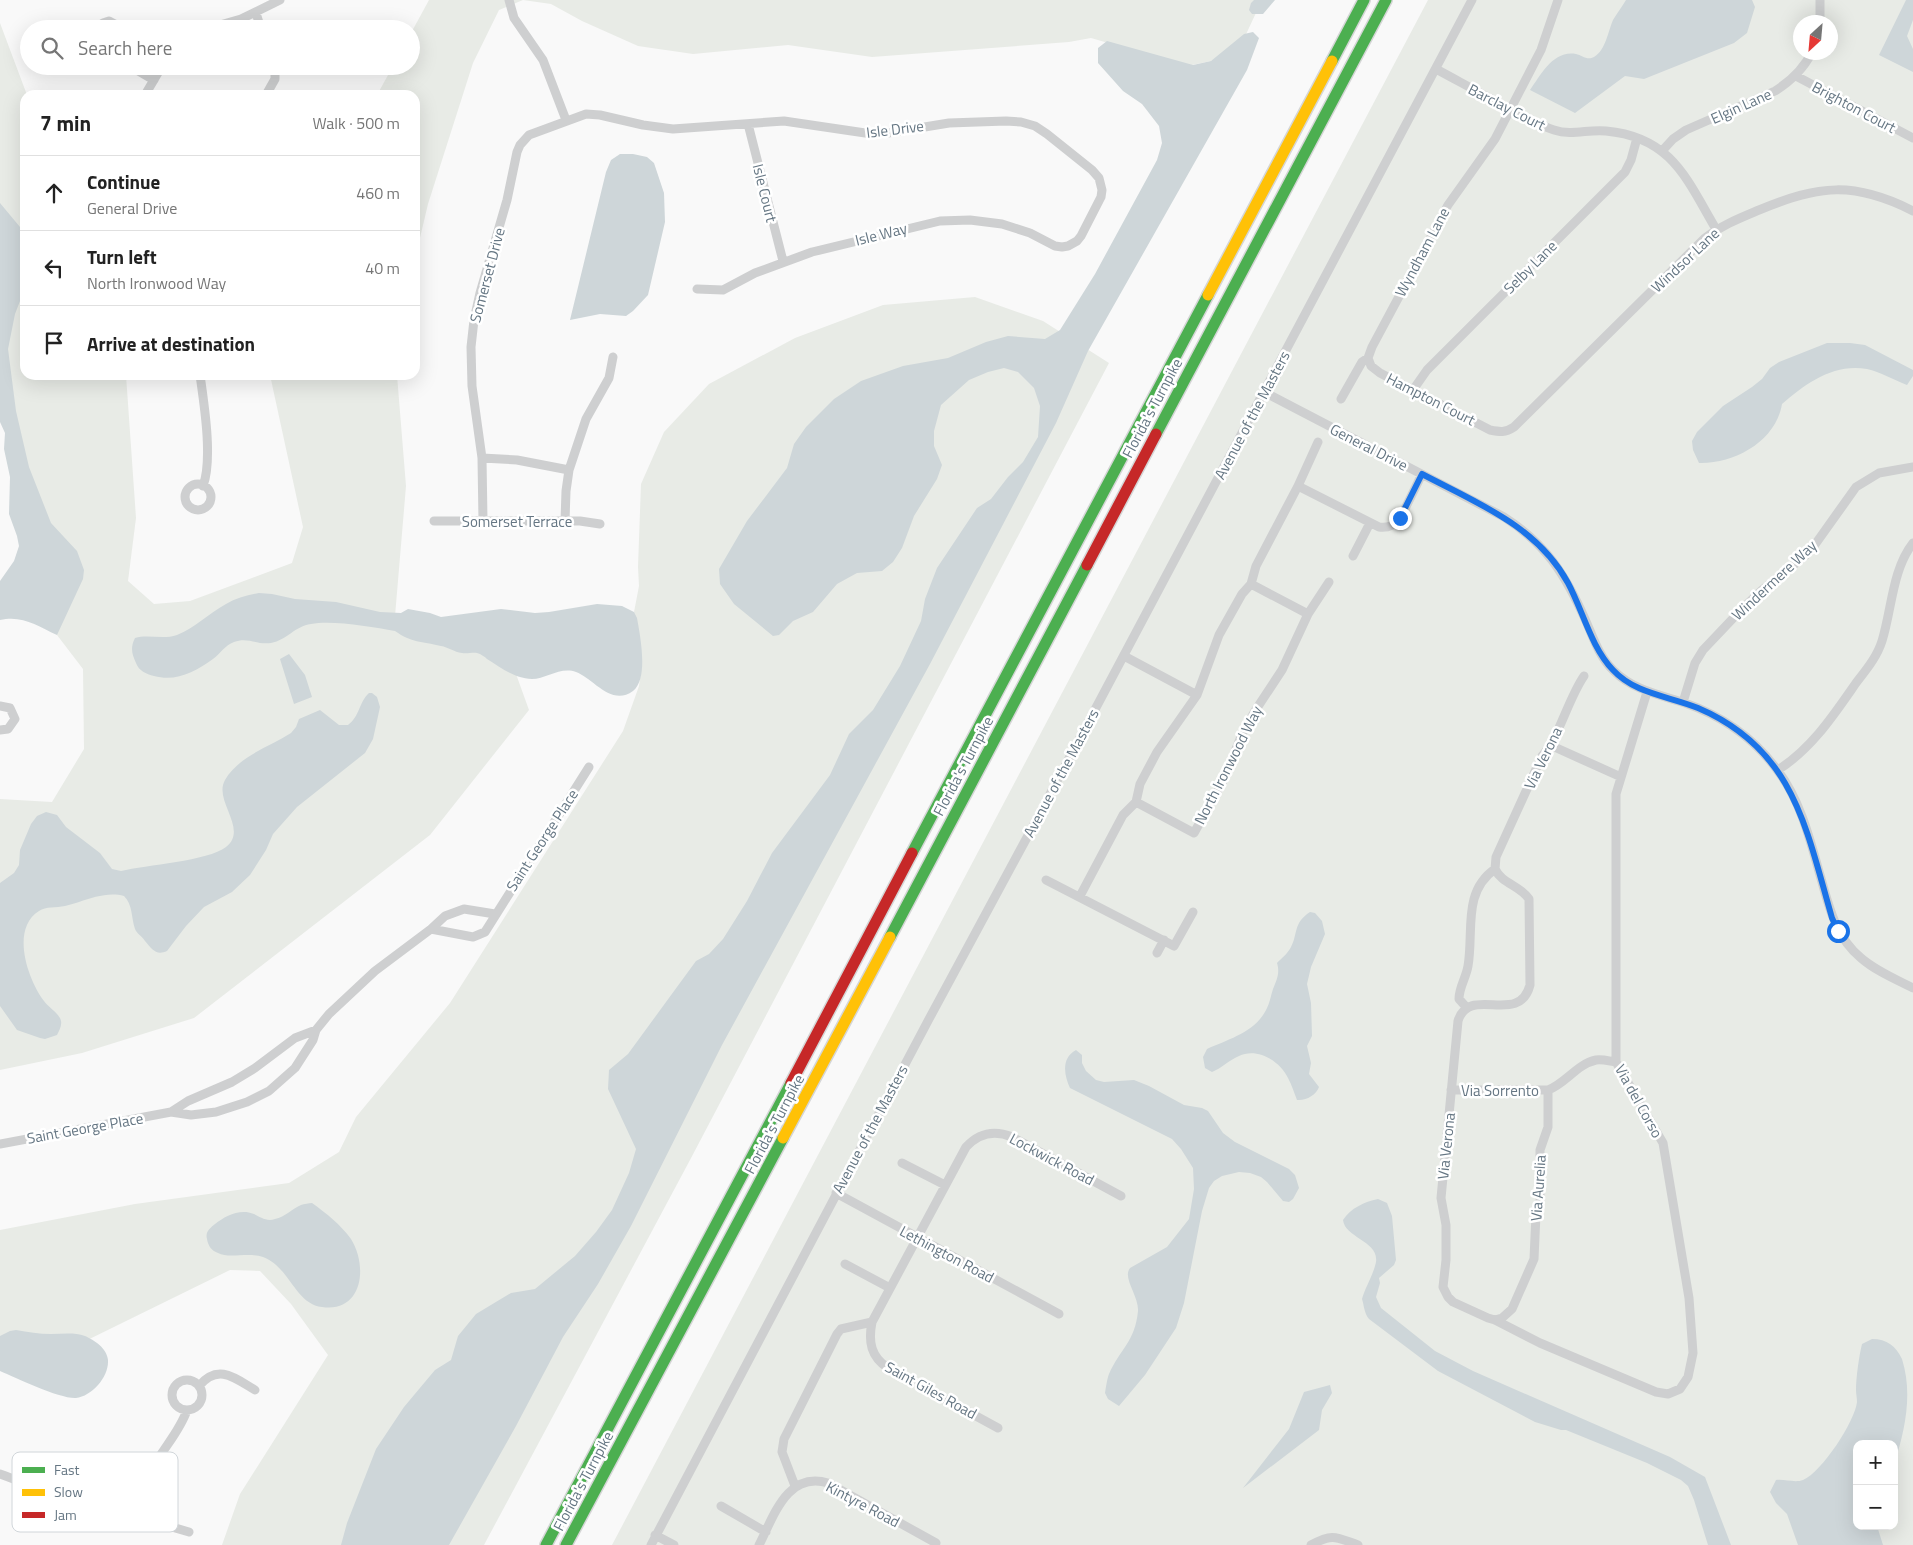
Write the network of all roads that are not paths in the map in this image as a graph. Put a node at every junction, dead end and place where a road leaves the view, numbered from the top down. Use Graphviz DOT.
graph roads {
  1 [pos="280,0"];
  2 [pos="509,0"];
  3 [pos="1364,0"];
  4 [pos="1386,0"];
  5 [pos="1472,0"];
  6 [pos="1558,0"];
  7 [pos="1820,0"];
  8 [pos="256,13"];
  9 [pos="1820,15"];
  10 [pos="238,20"];
  11 [pos="258,20"];
  12 [pos="1807,60"];
  13 [pos="1436,69"];
  14 [pos="145,75"];
  15 [pos="157,75"];
  16 [pos="275,75"];
  17 [pos="1796,76"];
  18 [pos="154,80"];
  19 [pos="149,90"];
  20 [pos="269,90"];
  21 [pos="1510,109"];
  22 [pos="566,120"];
  23 [pos="748,124"];
  24 [pos="1637,138"];
  25 [pos="1913,138"];
  26 [pos="1662,150"];
  27 [pos="1913,211"];
  28 [pos="1716,229"];
  29 [pos="1068,246"];
  30 [pos="783,261"];
  31 [pos="697,289"];
  32 [pos="613,357"];
  33 [pos="1368,358"];
  34 [pos="200,380"];
  35 [pos="1413,390"];
  36 [pos="1264,392"];
  37 [pos="1342,399"];
  38 [pos="1501,432"];
  39 [pos="1318,442"];
  40 [pos="482,458"];
  41 [pos="1913,467"];
  42 [pos="569,470"];
  43 [pos="1422,474"];
  44 [pos="203,486"];
  45 [pos="1298,486"];
  46 [pos="434,521"];
  47 [pos="483,521"];
  48 [pos="565,521"];
  49 [pos="1370,523"];
  50 [pos="600,524"];
  51 [pos="1913,543"];
  52 [pos="1353,556"];
  53 [pos="1329,582"];
  54 [pos="1252,584"];
  55 [pos="1308,614"];
  56 [pos="1124,656"];
  57 [pos="1584,676"];
  58 [pos="1648,692"];
  59 [pos="1197,695"];
  60 [pos="1683,702"];
  61 [pos="0,706"];
  62 [pos="0,730"];
  63 [pos="1550,745"];
  64 [pos="589,767"];
  65 [pos="1778,770"];
  66 [pos="1621,777"];
  67 [pos="1136,802"];
  68 [pos="1495,869"];
  69 [pos="1046,880"];
  70 [pos="1080,896"];
  71 [pos="1193,912"];
  72 [pos="495,914"];
  73 [pos="431,929"];
  74 [pos="1164,940"];
  75 [pos="1157,953"];
  76 [pos="1913,988"];
  77 [pos="1466,1008"];
  78 [pos="316,1030"];
  79 [pos="1616,1062"];
  80 [pos="1451,1090"];
  81 [pos="1548,1090"];
  82 [pos="171,1112"];
  83 [pos="0,1144"];
  84 [pos="902,1163"];
  85 [pos="945,1185"];
  86 [pos="836,1193"];
  87 [pos="1122,1196"];
  88 [pos="917,1237"];
  89 [pos="844,1264"];
  90 [pos="1443,1287"];
  91 [pos="890,1288"];
  92 [pos="1059,1314"];
  93 [pos="1495,1320"];
  94 [pos="872,1322"];
  95 [pos="199,1386"];
  96 [pos="255,1390"];
  97 [pos="187,1410"];
  98 [pos="998,1428"];
  99 [pos="162,1452"];
  100 [pos="0,1474"];
  101 [pos="12,1478"];
  102 [pos="795,1486"];
  103 [pos="722,1506"];
  104 [pos="178,1529"];
  105 [pos="189,1532"];
  106 [pos="766,1532"];
  107 [pos="655,1535"];
  108 [pos="936,1543"];
  109 [pos="546,1545"];
  110 [pos="566,1545"];
  111 [pos="650,1545"];
  112 [pos="674,1545"];
  113 [pos="759,1545"];
  114 [pos="1311,1545"];
  115 [pos="1358,1545"];
  1 -- 8 [label="street"];
  2 -- 22 [label="street"];
  3 -- 109 [label="highway, Florida's Turnpike"];
  4 -- 110 [label="highway, Florida's Turnpike"];
  5 -- 13 [label="street, Avenue of the Masters"];
  6 -- 21 [label="street, Wyndham Lane"];
  7 -- 9 [label="street"];
  8 -- 10 [label="street"];
  8 -- 11 [label="street"];
  12 -- 17 [label="street, Elgin Lane"];
  13 -- 21 [label="street, Barclay Court"];
  13 -- 36 [label="street, Avenue of the Masters"];
  14 -- 18 [label="street"];
  15 -- 18 [label="street"];
  16 -- 20 [label="street"];
  17 -- 25 [label="street, Brighton Court"];
  17 -- 26 [label="street, Elgin Lane"];
  18 -- 19 [label="street"];
  21 -- 24 [label="street, Barclay Court"];
  21 -- 33 [label="street, Wyndham Lane"];
  22 -- 23 [label="street, Isle Drive"];
  22 -- 40 [label="street, Somerset Drive"];
  23 -- 29 [label="street, Isle Drive"];
  23 -- 30 [label="street, Isle Court"];
  24 -- 26 [label="street, Barclay Court"];
  24 -- 35 [label="street, Selby Lane"];
  26 -- 28 [label="street, Barclay Court"];
  27 -- 28 [label="street, Windsor Lane"];
  28 -- 38 [label="street, Windsor Lane"];
  29 -- 30 [label="street, Isle Way"];
  30 -- 31 [label="street, Isle Way"];
  32 -- 42 [label="street"];
  33 -- 35 [label="street, Hampton Court"];
  33 -- 37 [label="street, Wyndham Lane"];
  34 -- 44 [label="street"];
  35 -- 38 [label="street, Hampton Court"];
  36 -- 43 [label="street, General Drive"];
  36 -- 56 [label="street, Avenue of the Masters"];
  39 -- 45 [label="street"];
  40 -- 42 [label="street"];
  40 -- 47 [label="street, Somerset Drive"];
  41 -- 60 [label="street, Windermere Way"];
  42 -- 48 [label="street"];
  43 -- 49 [label="street"];
  43 -- 58 [label="street, General Drive"];
  45 -- 49 [label="street"];
  45 -- 54 [label="street"];
  46 -- 47 [label="street, Somerset Terrace"];
  47 -- 48 [label="street, Somerset Terrace"];
  48 -- 50 [label="street, Somerset Terrace"];
  49 -- 52 [label="street"];
  51 -- 65 [label="street"];
  53 -- 55 [label="street, North Ironwood Way"];
  54 -- 55 [label="street"];
  54 -- 59 [label="street"];
  55 -- 67 [label="street, North Ironwood Way"];
  56 -- 59 [label="street"];
  56 -- 86 [label="street, Avenue of the Masters"];
  57 -- 63 [label="street, Via Verona"];
  58 -- 60 [label="street, General Drive"];
  58 -- 66 [label="street, Via del Corso"];
  59 -- 67 [label="street"];
  60 -- 65 [label="street, General Drive"];
  61 -- 62 [label="street"];
  63 -- 66 [label="street"];
  63 -- 68 [label="street, Via Verona"];
  64 -- 72 [label="street, Saint George Place"];
  65 -- 76 [label="street, General Drive"];
  66 -- 79 [label="street, Via del Corso"];
  67 -- 70 [label="street"];
  68 -- 77 [label="street, Via Verona"];
  68 -- 77 [label="street"];
  69 -- 70 [label="street"];
  70 -- 74 [label="street"];
  71 -- 74 [label="street"];
  72 -- 73 [label="street, Saint George Place"];
  72 -- 73 [label="street, Saint George Place"];
  73 -- 78 [label="street, Saint George Place"];
  74 -- 75 [label="street"];
  77 -- 80 [label="street, Via Verona"];
  78 -- 82 [label="street, Saint George Place"];
  78 -- 82 [label="street, Saint George Place"];
  79 -- 81 [label="street"];
  79 -- 93 [label="street, Via del Corso"];
  80 -- 81 [label="street, Via Sorrento"];
  80 -- 90 [label="street, Via Verona"];
  81 -- 93 [label="street, Via Aurelia"];
  82 -- 83 [label="street, Saint George Place"];
  84 -- 85 [label="street"];
  85 -- 87 [label="street, Lockwick Road"];
  85 -- 88 [label="street, Lockwick Road"];
  86 -- 88 [label="street, Lethington Road"];
  86 -- 107 [label="street, Avenue of the Masters"];
  88 -- 91 [label="street, Saint Giles Road"];
  88 -- 92 [label="street, Lethington Road"];
  89 -- 91 [label="street"];
  90 -- 93 [label="street, Via del Corso"];
  91 -- 94 [label="street, Saint Giles Road"];
  94 -- 98 [label="street, Saint Giles Road"];
  94 -- 102 [label="street"];
  95 -- 96 [label="street"];
  95 -- 97 [label="street"];
  95 -- 97 [label="street"];
  97 -- 99 [label="street"];
  100 -- 101 [label="street"];
  102 -- 106 [label="street"];
  102 -- 108 [label="street, Kintyre Road"];
  103 -- 106 [label="street"];
  104 -- 105 [label="street"];
  106 -- 113 [label="street"];
  107 -- 111 [label="street, Avenue of the Masters"];
  107 -- 112 [label="street"];
  114 -- 115 [label="street"];
}
